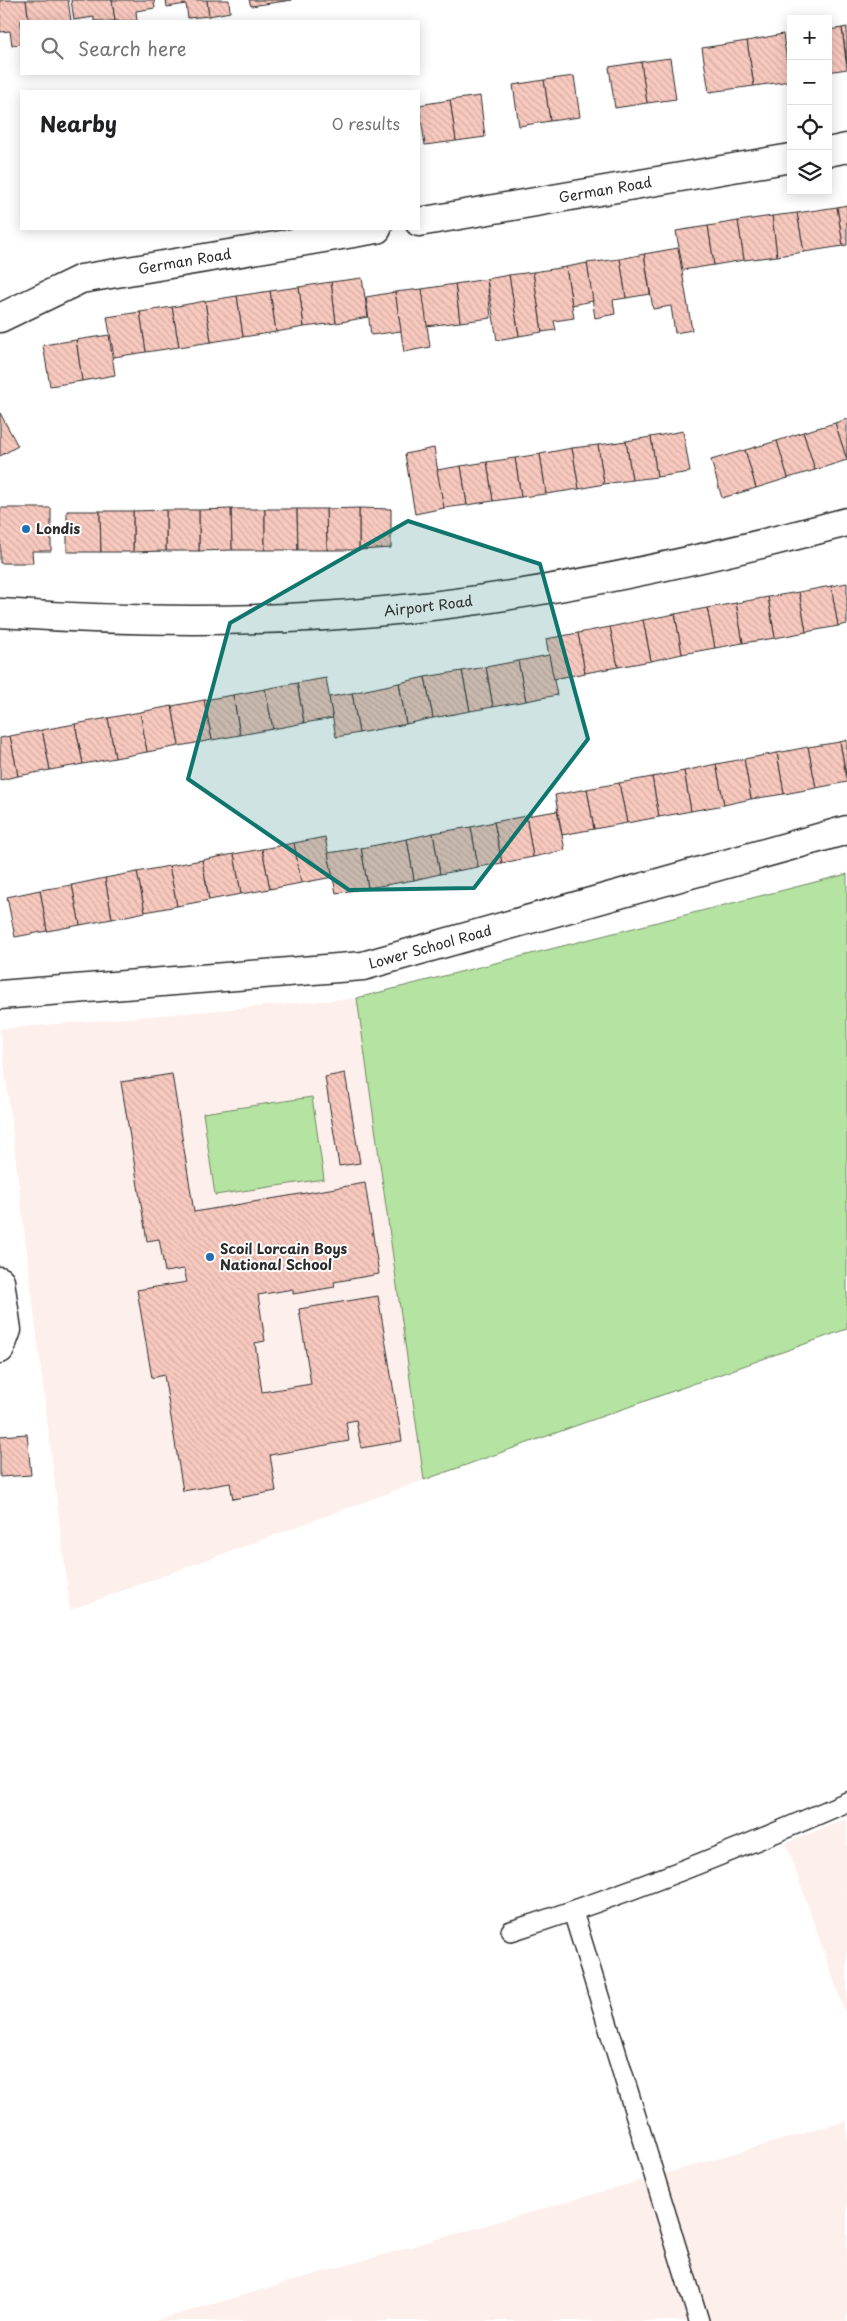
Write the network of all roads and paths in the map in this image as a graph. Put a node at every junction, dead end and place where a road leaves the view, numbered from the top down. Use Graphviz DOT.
graph roads {
  1 [pos="847,148"];
  2 [pos="832,151"];
  3 [pos="787,159"];
  4 [pos="420,222"];
  5 [pos="371,230"];
  6 [pos="0,318"];
  7 [pos="847,522"];
  8 [pos="0,613"];
  9 [pos="847,830"];
  10 [pos="0,995"];
  11 [pos="0,1281"];
  12 [pos="0,1349"];
  13 [pos="847,1802"];
  14 [pos="573,1912"];
  15 [pos="511,1931"];
  16 [pos="700,2321"];
  1 -- 2 [label="street"];
  3 -- 4 [label="street, German Road"];
  5 -- 6 [label="street, German Road"];
  7 -- 8 [label="street, Airport Road"];
  9 -- 10 [label="street, Lower School Road"];
  11 -- 12 [label="street"];
  13 -- 14 [label="lane"];
  14 -- 15 [label="lane"];
  14 -- 16 [label="lane"];
}
